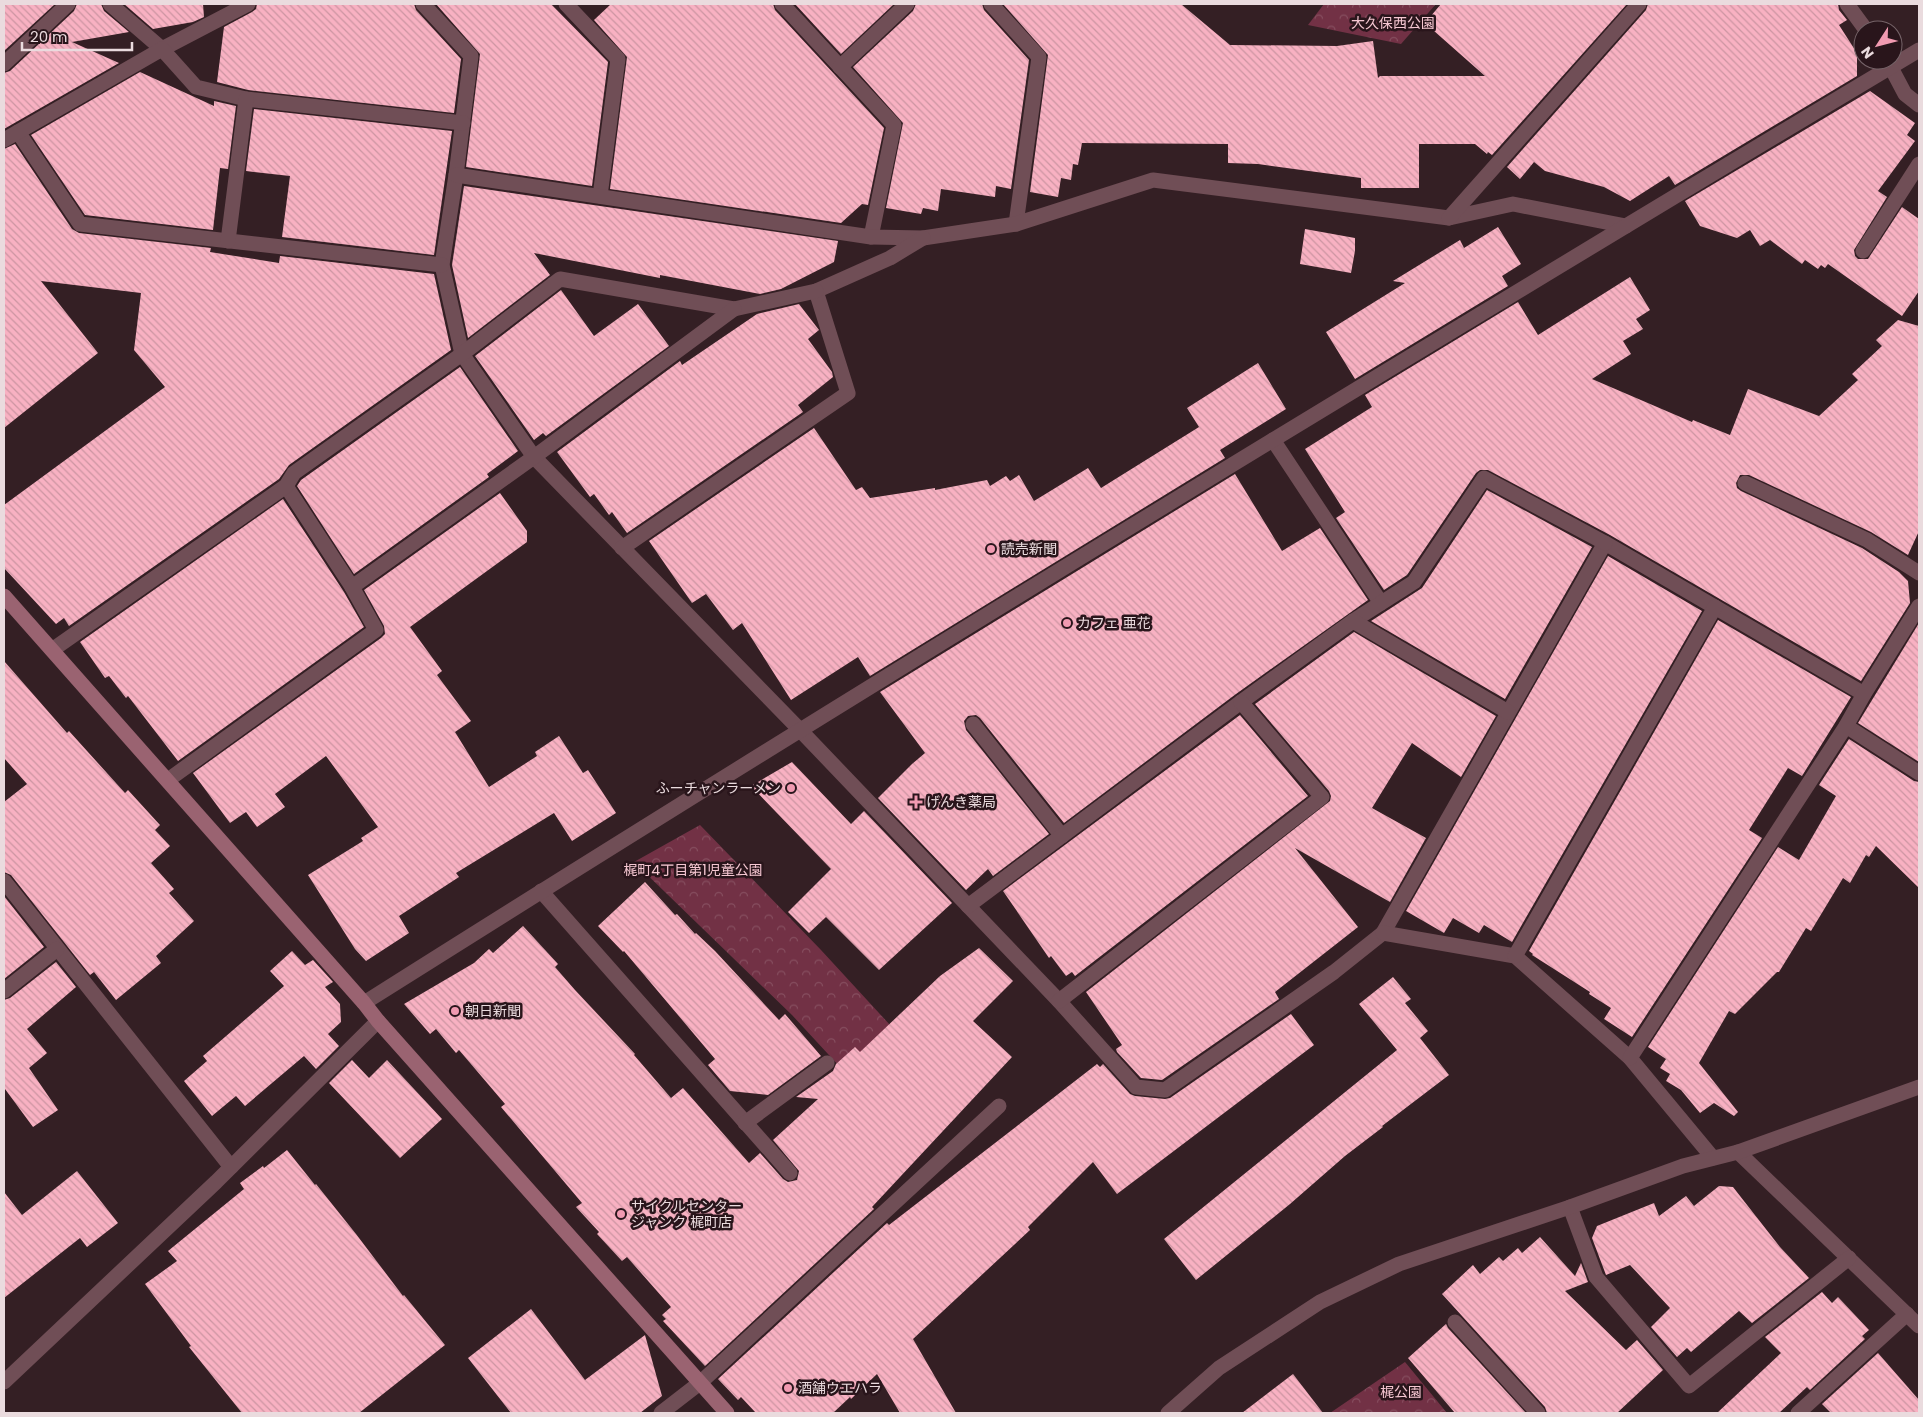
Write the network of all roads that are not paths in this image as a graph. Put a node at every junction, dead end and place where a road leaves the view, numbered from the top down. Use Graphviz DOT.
graph roads {
  1 [pos="68,4"];
  2 [pos="110,4"];
  3 [pos="248,4"];
  4 [pos="423,4"];
  5 [pos="566,4"];
  6 [pos="782,4"];
  7 [pos="907,4"];
  8 [pos="991,4"];
  9 [pos="1639,4"];
  10 [pos="1848,4"];
  11 [pos="1859,20"];
  12 [pos="162,49"];
  13 [pos="1919,50"];
  14 [pos="1903,57"];
  15 [pos="4,64"];
  16 [pos="840,67"];
  17 [pos="1879,70"];
  18 [pos="1893,70"];
  19 [pos="246,99"];
  20 [pos="1919,105"];
  21 [pos="462,124"];
  22 [pos="18,132"];
  23 [pos="4,140"];
  24 [pos="1919,164"];
  25 [pos="456,175"];
  26 [pos="600,196"];
  27 [pos="1449,218"];
  28 [pos="1016,224"];
  29 [pos="1626,226"];
  30 [pos="871,236"];
  31 [pos="923,238"];
  32 [pos="228,241"];
  33 [pos="1862,251"];
  34 [pos="442,265"];
  35 [pos="816,291"];
  36 [pos="734,309"];
  37 [pos="462,354"];
  38 [pos="1273,440"];
  39 [pos="534,457"];
  40 [pos="1746,482"];
  41 [pos="286,486"];
  42 [pos="1605,543"];
  43 [pos="622,548"];
  44 [pos="1919,572"];
  45 [pos="352,587"];
  46 [pos="4,596"];
  47 [pos="1381,603"];
  48 [pos="1919,606"];
  49 [pos="1715,607"];
  50 [pos="1353,621"];
  51 [pos="52,650"];
  52 [pos="1864,694"];
  53 [pos="1241,702"];
  54 [pos="1508,712"];
  55 [pos="973,724"];
  56 [pos="1846,726"];
  57 [pos="801,731"];
  58 [pos="1919,773"];
  59 [pos="168,780"];
  60 [pos="1062,836"];
  61 [pos="4,881"];
  62 [pos="541,891"];
  63 [pos="968,906"];
  64 [pos="1383,933"];
  65 [pos="57,949"];
  66 [pos="1515,956"];
  67 [pos="4,991"];
  68 [pos="1059,1001"];
  69 [pos="364,1003"];
  70 [pos="378,1021"];
  71 [pos="1630,1058"];
  72 [pos="827,1063"];
  73 [pos="1919,1087"];
  74 [pos="999,1106"];
  75 [pos="745,1123"];
  76 [pos="1738,1152"];
  77 [pos="1714,1158"];
  78 [pos="230,1167"];
  79 [pos="790,1173"];
  80 [pos="1570,1207"];
  81 [pos="1849,1258"];
  82 [pos="1907,1314"];
  83 [pos="1455,1322"];
  84 [pos="1919,1326"];
  85 [pos="4,1382"];
  86 [pos="701,1382"];
  87 [pos="661,1413"];
  88 [pos="726,1413"];
  89 [pos="1168,1413"];
  90 [pos="1538,1413"];
  91 [pos="1798,1413"];
  1 -- 15 [label="street"];
  2 -- 12 [label="street"];
  3 -- 12 [label="street"];
  4 -- 21 [label="street"];
  5 -- 26 [label="street"];
  6 -- 16 [label="street"];
  7 -- 16 [label="street"];
  8 -- 28 [label="street"];
  9 -- 27 [label="street"];
  10 -- 11 [label="street"];
  12 -- 19 [label="street"];
  12 -- 22 [label="street"];
  13 -- 14 [label="street"];
  16 -- 30 [label="street"];
  17 -- 29 [label="street"];
  18 -- 20 [label="street"];
  19 -- 21 [label="street"];
  19 -- 32 [label="street"];
  21 -- 25 [label="street"];
  22 -- 23 [label="street"];
  22 -- 32 [label="street"];
  24 -- 33 [label="street"];
  25 -- 26 [label="street"];
  25 -- 34 [label="street"];
  26 -- 30 [label="street"];
  27 -- 28 [label="street"];
  27 -- 29 [label="street"];
  28 -- 31 [label="street"];
  29 -- 38 [label="street"];
  30 -- 31 [label="street"];
  31 -- 35 [label="street"];
  32 -- 34 [label="street"];
  34 -- 37 [label="street"];
  35 -- 36 [label="street"];
  35 -- 43 [label="street"];
  36 -- 37 [label="street"];
  36 -- 39 [label="street"];
  37 -- 39 [label="street"];
  37 -- 41 [label="street"];
  38 -- 47 [label="street"];
  38 -- 57 [label="street"];
  39 -- 43 [label="street"];
  39 -- 45 [label="street"];
  40 -- 44 [label="street"];
  41 -- 45 [label="street"];
  41 -- 51 [label="street"];
  42 -- 47 [label="street"];
  42 -- 49 [label="street"];
  42 -- 54 [label="street"];
  43 -- 57 [label="street"];
  45 -- 59 [label="street"];
  46 -- 51 [label="street"];
  47 -- 50 [label="street"];
  48 -- 52 [label="street"];
  49 -- 52 [label="street"];
  49 -- 66 [label="street"];
  50 -- 53 [label="street"];
  50 -- 54 [label="street"];
  51 -- 59 [label="street"];
  52 -- 56 [label="street"];
  53 -- 60 [label="street"];
  53 -- 68 [label="street"];
  54 -- 64 [label="street"];
  55 -- 60 [label="street"];
  56 -- 58 [label="street"];
  56 -- 71 [label="street"];
  57 -- 62 [label="street"];
  57 -- 63 [label="street"];
  59 -- 69 [label="street"];
  60 -- 63 [label="street"];
  61 -- 65 [label="street"];
  62 -- 69 [label="street"];
  62 -- 75 [label="street"];
  63 -- 68 [label="street"];
  64 -- 66 [label="street"];
  64 -- 68 [label="street"];
  65 -- 67 [label="street"];
  65 -- 78 [label="street"];
  66 -- 71 [label="street"];
  69 -- 70 [label="street"];
  70 -- 78 [label="street"];
  70 -- 86 [label="street"];
  71 -- 77 [label="street"];
  72 -- 75 [label="street"];
  73 -- 76 [label="street"];
  74 -- 86 [label="street"];
  75 -- 79 [label="street"];
  76 -- 77 [label="street"];
  76 -- 81 [label="street"];
  77 -- 80 [label="street"];
  78 -- 85 [label="street"];
  80 -- 81 [label="street"];
  80 -- 89 [label="street"];
  81 -- 82 [label="street"];
  82 -- 84 [label="street"];
  82 -- 91 [label="street"];
  83 -- 90 [label="street"];
  86 -- 87 [label="street"];
  86 -- 88 [label="street"];
}
